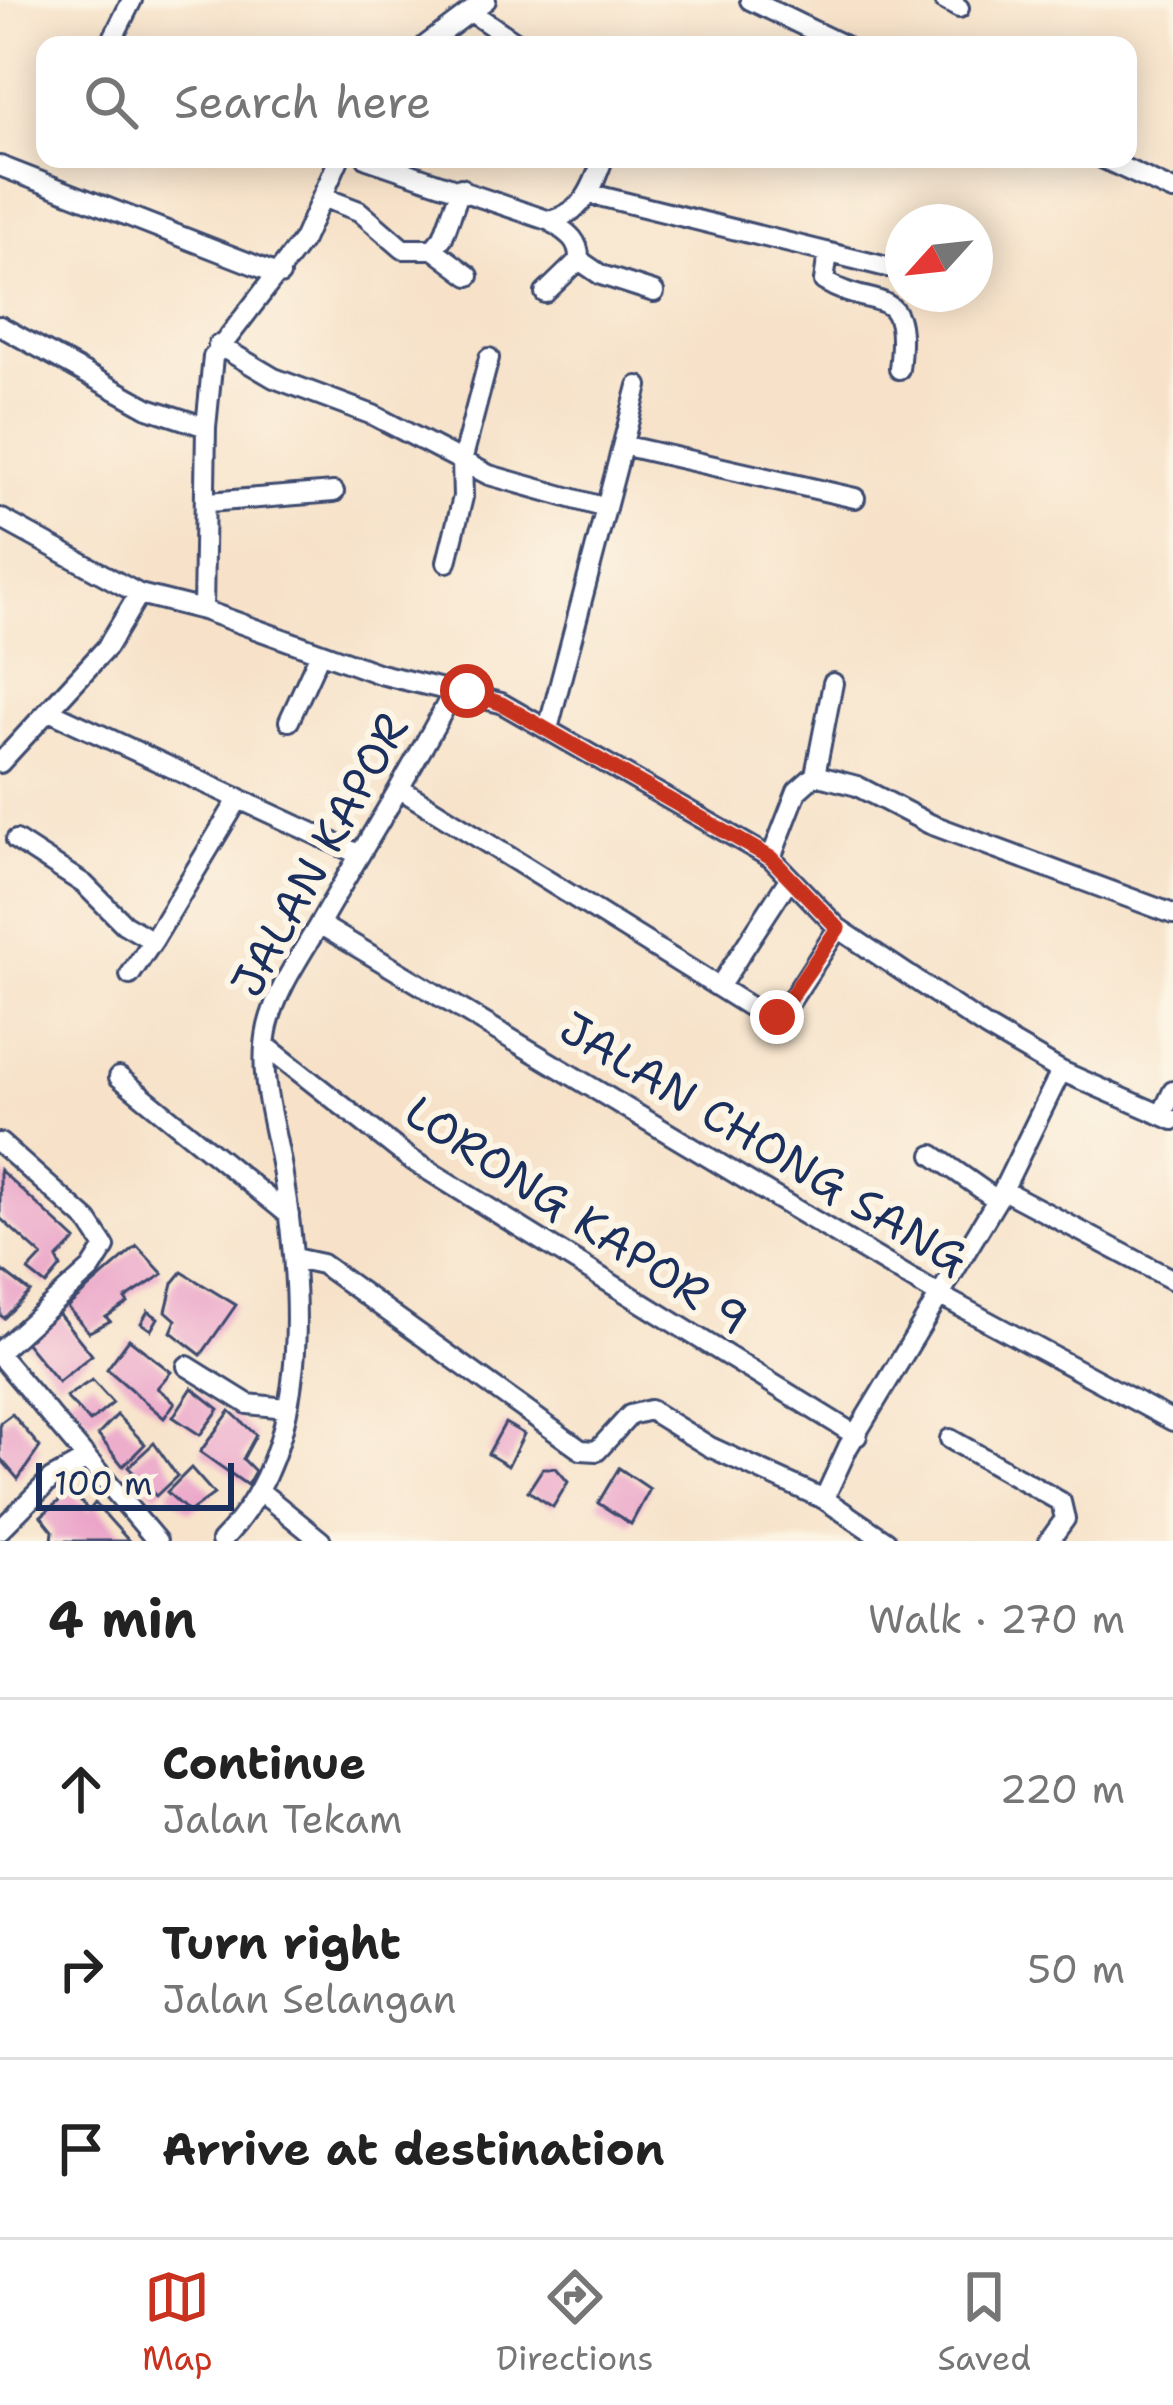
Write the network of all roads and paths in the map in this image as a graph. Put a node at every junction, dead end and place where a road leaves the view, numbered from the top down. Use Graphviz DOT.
graph roads {
  1 [pos="132,0"];
  2 [pos="751,0"];
  3 [pos="480,7"];
  4 [pos="115,36"];
  5 [pos="439,36"];
  6 [pos="511,36"];
  7 [pos="825,36"];
  8 [pos="0,166"];
  9 [pos="336,168"];
  10 [pos="396,168"];
  11 [pos="600,168"];
  12 [pos="1123,168"];
  13 [pos="461,188"];
  14 [pos="1173,191"];
  15 [pos="591,194"];
  16 [pos="325,198"];
  17 [pos="550,221"];
  18 [pos="433,249"];
  19 [pos="828,253"];
  20 [pos="579,260"];
  21 [pos="885,267"];
  22 [pos="280,275"];
  23 [pos="469,276"];
  24 [pos="654,292"];
  25 [pos="545,293"];
  26 [pos="0,326"];
  27 [pos="218,345"];
  28 [pos="489,358"];
  29 [pos="899,369"];
  30 [pos="638,386"];
  31 [pos="206,427"];
  32 [pos="626,446"];
  33 [pos="462,461"];
  34 [pos="334,492"];
  35 [pos="855,498"];
  36 [pos="208,502"];
  37 [pos="606,508"];
  38 [pos="0,518"];
  39 [pos="447,562"];
  40 [pos="139,594"];
  41 [pos="203,610"];
  42 [pos="320,653"];
  43 [pos="833,682"];
  44 [pos="453,692"];
  45 [pos="49,712"];
  46 [pos="289,721"];
  47 [pos="548,729"];
  48 [pos="0,763"];
  49 [pos="815,776"];
  50 [pos="402,790"];
  51 [pos="239,798"];
  52 [pos="16,840"];
  53 [pos="358,854"];
  54 [pos="771,858"];
  55 [pos="789,879"];
  56 [pos="1173,914"];
  57 [pos="319,924"];
  58 [pos="838,928"];
  59 [pos="153,940"];
  60 [pos="130,975"];
  61 [pos="719,987"];
  62 [pos="265,1045"];
  63 [pos="1061,1071"];
  64 [pos="119,1077"];
  65 [pos="1173,1091"];
  66 [pos="1168,1117"];
  67 [pos="0,1143"];
  68 [pos="933,1155"];
  69 [pos="1000,1195"];
  70 [pos="290,1215"];
  71 [pos="294,1258"];
  72 [pos="1173,1280"];
  73 [pos="937,1294"];
  74 [pos="0,1353"];
  75 [pos="187,1366"];
  76 [pos="286,1408"];
  77 [pos="1173,1420"];
  78 [pos="857,1436"];
  79 [pos="950,1439"];
  80 [pos="85,1460"];
  81 [pos="262,1493"];
  82 [pos="824,1499"];
  83 [pos="0,1530"];
  84 [pos="158,1541"];
  85 [pos="221,1541"];
  86 [pos="321,1541"];
  87 [pos="886,1541"];
  88 [pos="1048,1541"];
  1 -- 4 [label="street"];
  2 -- 7 [label="street"];
  3 -- 5 [label="street"];
  3 -- 6 [label="street"];
  8 -- 22 [label="street"];
  9 -- 16 [label="street"];
  10 -- 13 [label="street"];
  11 -- 15 [label="street"];
  12 -- 14 [label="street"];
  13 -- 17 [label="street"];
  13 -- 18 [label="street"];
  15 -- 17 [label="street"];
  15 -- 19 [label="street"];
  16 -- 18 [label="street"];
  16 -- 22 [label="street"];
  17 -- 20 [label="street"];
  18 -- 23 [label="street"];
  19 -- 21 [label="street"];
  19 -- 29 [label="street"];
  20 -- 24 [label="street"];
  20 -- 25 [label="street"];
  22 -- 27 [label="street"];
  26 -- 31 [label="street"];
  27 -- 31 [label="street"];
  27 -- 33 [label="street"];
  28 -- 33 [label="street"];
  30 -- 32 [label="street"];
  31 -- 36 [label="street"];
  32 -- 35 [label="street"];
  32 -- 37 [label="street"];
  33 -- 37 [label="street"];
  33 -- 39 [label="street"];
  34 -- 36 [label="street"];
  36 -- 41 [label="street"];
  37 -- 47 [label="street"];
  38 -- 40 [label="street"];
  40 -- 41 [label="street"];
  40 -- 45 [label="street"];
  41 -- 42 [label="street"];
  42 -- 44 [label="street"];
  42 -- 46 [label="street"];
  43 -- 49 [label="street"];
  44 -- 47 [label="street"];
  44 -- 50 [label="street, JALAN KAPOR"];
  45 -- 48 [label="street"];
  45 -- 51 [label="street"];
  47 -- 54 [label="street"];
  49 -- 54 [label="street"];
  49 -- 56 [label="street"];
  50 -- 53 [label="street, JALAN KAPOR"];
  50 -- 61 [label="street"];
  51 -- 53 [label="street"];
  51 -- 59 [label="street"];
  52 -- 59 [label="street"];
  53 -- 57 [label="street, JALAN KAPOR"];
  54 -- 55 [label="street"];
  55 -- 58 [label="street"];
  55 -- 61 [label="street"];
  57 -- 62 [label="street, JALAN KAPOR"];
  57 -- 73 [label="street, JALAN CHONG SANG"];
  58 -- 61 [label="street"];
  58 -- 63 [label="street"];
  59 -- 60 [label="street"];
  62 -- 70 [label="street, JALAN KAPOR"];
  62 -- 78 [label="street, LORONG KAPOR 9"];
  63 -- 66 [label="street"];
  63 -- 69 [label="street"];
  64 -- 70 [label="street"];
  65 -- 66 [label="street"];
  67 -- 74 [label="street"];
  68 -- 69 [label="street"];
  69 -- 72 [label="street"];
  69 -- 73 [label="street"];
  70 -- 71 [label="street, JALAN KAPOR"];
  71 -- 76 [label="street, JALAN KAPOR"];
  71 -- 82 [label="street"];
  73 -- 77 [label="street, JALAN CHONG SANG"];
  73 -- 78 [label="street"];
  74 -- 80 [label="street"];
  75 -- 76 [label="street"];
  76 -- 81 [label="street, JALAN KAPOR"];
  78 -- 82 [label="street"];
  79 -- 88 [label="street"];
  80 -- 83 [label="street"];
  80 -- 84 [label="street"];
  81 -- 85 [label="street, JALAN KAPOR"];
  81 -- 86 [label="street"];
  82 -- 87 [label="street"];
}
